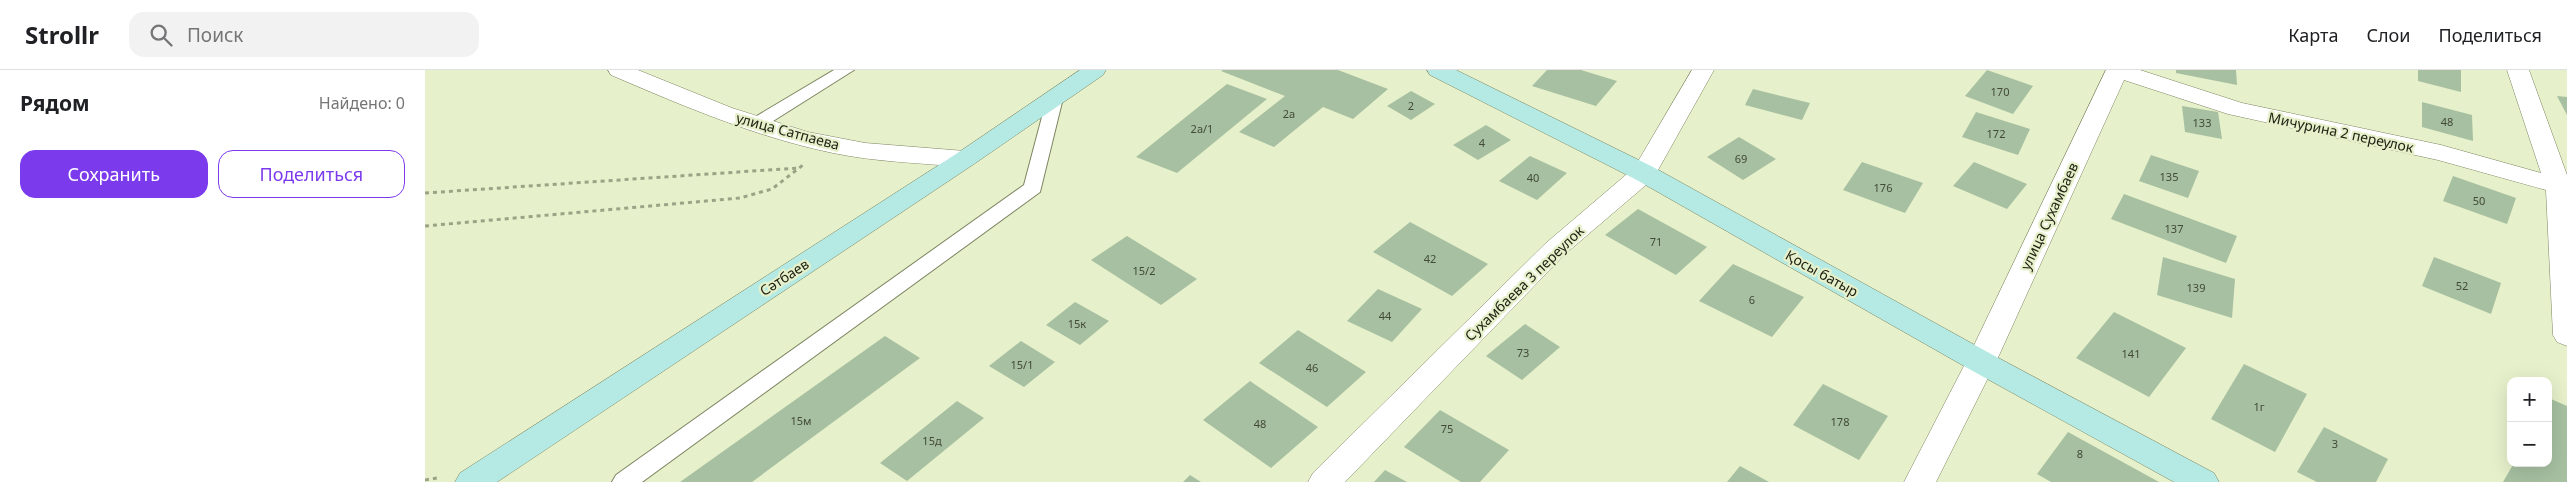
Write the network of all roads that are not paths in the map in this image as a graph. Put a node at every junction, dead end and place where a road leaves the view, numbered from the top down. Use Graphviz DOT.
graph roads {
  1 [pos="619,70"];
  2 [pos="846,70"];
  3 [pos="1095,70"];
  4 [pos="1438,70"];
  5 [pos="1703,70"];
  6 [pos="2117,70"];
  7 [pos="2518,70"];
  8 [pos="1055,98"];
  9 [pos="756,124"];
  10 [pos="965,159"];
  11 [pos="1644,173"];
  12 [pos="2563,187"];
  13 [pos="2567,335"];
  14 [pos="1981,362"];
  15 [pos="471,482"];
  16 [pos="624,482"];
  17 [pos="1324,482"];
  18 [pos="1921,482"];
  19 [pos="2203,482"];
  1 -- 9 [label="street, улица Сатпаева"];
  2 -- 9 [label="lane"];
  3 -- 8 [label="street, Сәтбаев"];
  4 -- 11 [label="street, Қосы батыр"];
  5 -- 11 [label="street, Сухамбаева 3 переулок"];
  6 -- 12 [label="street, Мичурина 2 переулок"];
  6 -- 14 [label="street, улица Сухамбаев"];
  7 -- 12 [label="street"];
  8 -- 10 [label="street, Сәтбаев"];
  8 -- 16 [label="lane"];
  9 -- 10 [label="street, улица Сатпаева"];
  10 -- 15 [label="street, Сәтбаев"];
  11 -- 14 [label="street, Қосы батыр"];
  11 -- 17 [label="street, Сухамбаева 3 переулок"];
  12 -- 13 [label="street"];
  14 -- 18 [label="street, улица Сухамбаев"];
  14 -- 19 [label="street, Қосы батыр"];
}
